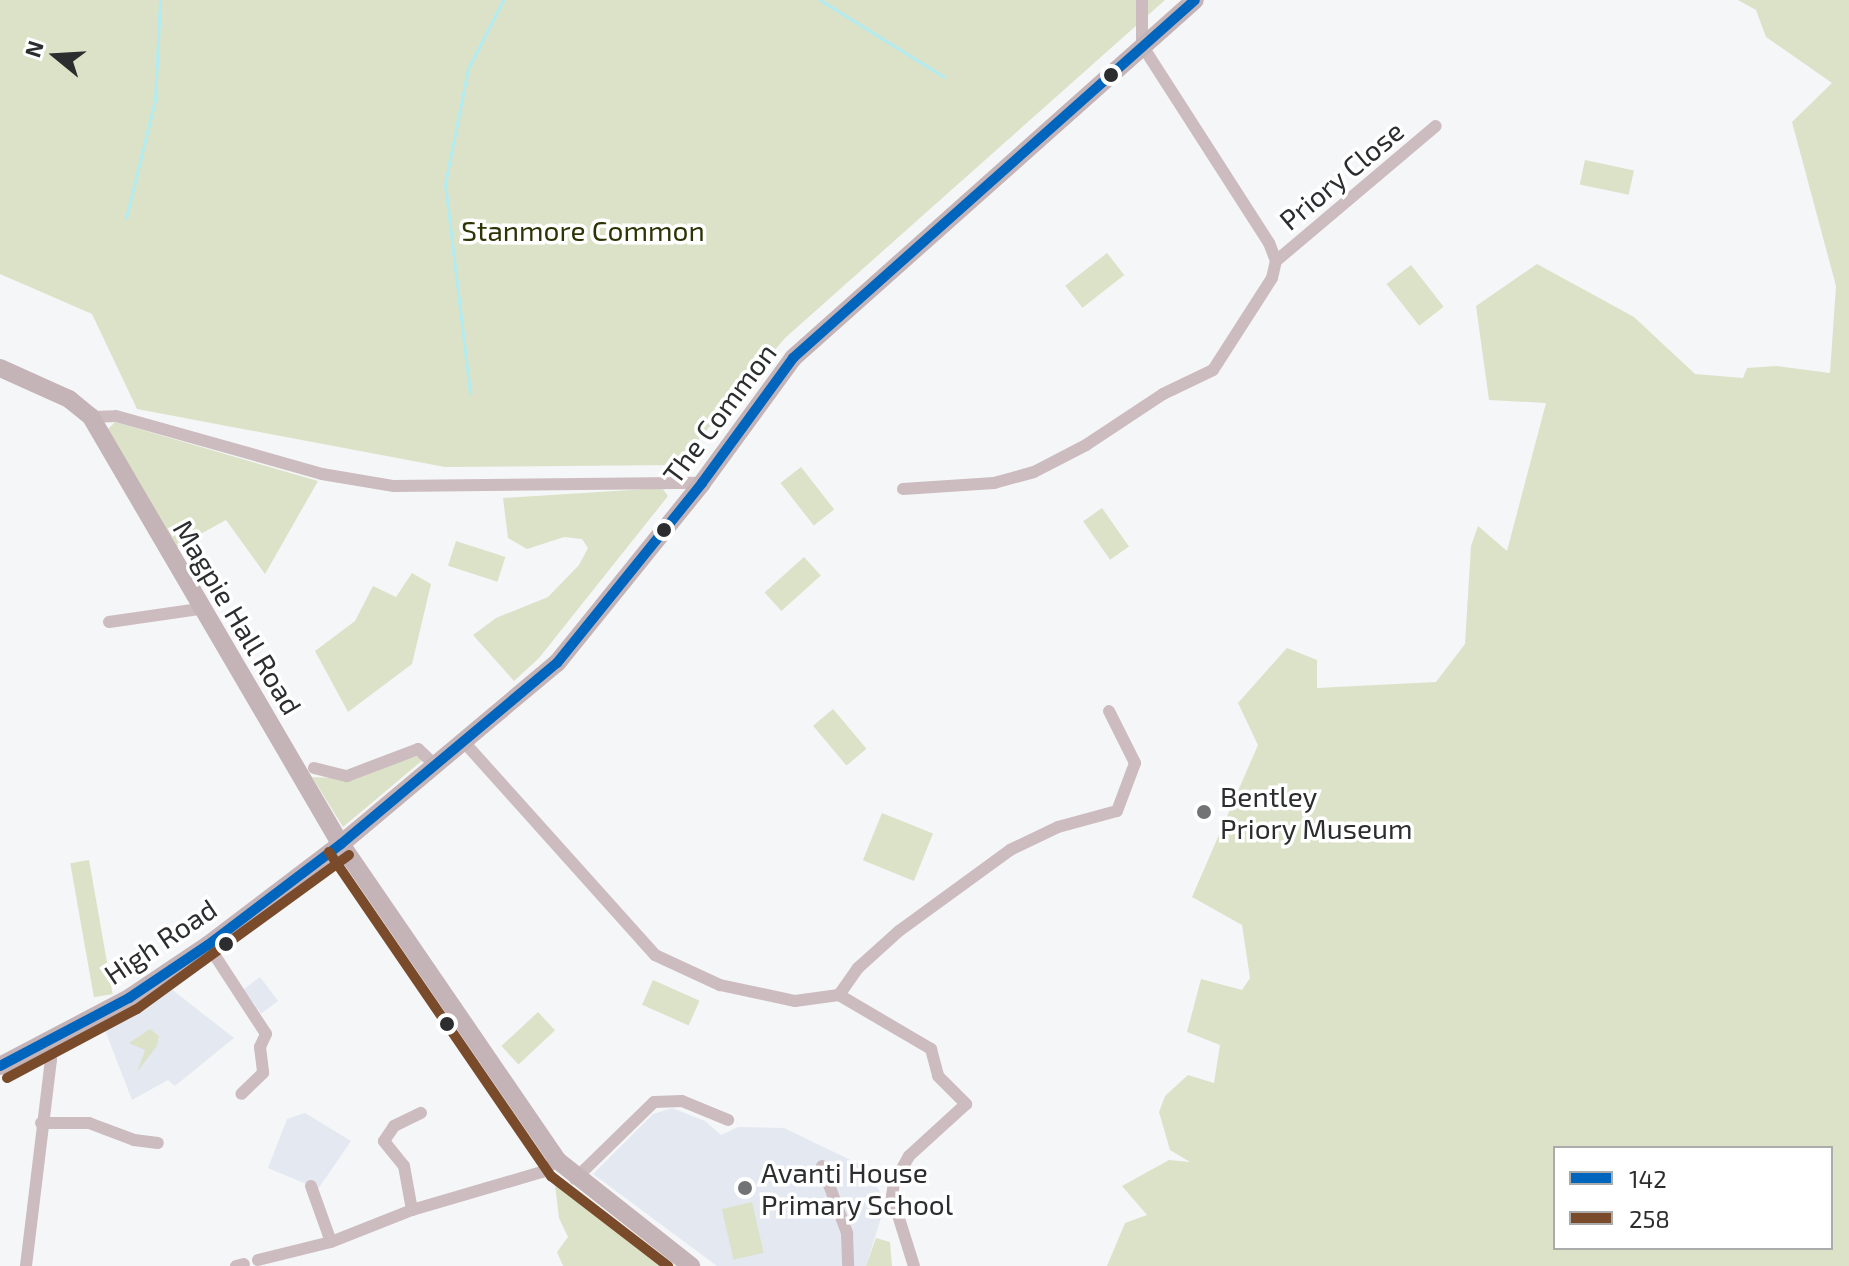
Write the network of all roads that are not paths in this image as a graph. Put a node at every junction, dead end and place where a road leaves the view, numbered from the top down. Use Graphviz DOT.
graph roads {
  1 [pos="1142,0"];
  2 [pos="1195,0"];
  3 [pos="1142,45"];
  4 [pos="1436,126"];
  5 [pos="1276,261"];
  6 [pos="0,368"];
  7 [pos="91,417"];
  8 [pos="702,483"];
  9 [pos="903,489"];
  10 [pos="199,609"];
  11 [pos="109,622"];
  12 [pos="1109,711"];
  13 [pos="464,742"];
  14 [pos="436,766"];
  15 [pos="314,768"];
  16 [pos="341,844"];
  17 [pos="208,945"];
  18 [pos="839,995"];
  19 [pos="45,1045"];
  20 [pos="0,1066"];
  21 [pos="241,1094"];
  22 [pos="421,1113"];
  23 [pos="728,1120"];
  24 [pos="41,1123"];
  25 [pos="158,1143"];
  26 [pos="557,1160"];
  27 [pos="822,1166"];
  28 [pos="575,1179"];
  29 [pos="311,1186"];
  30 [pos="412,1210"];
  31 [pos="331,1242"];
  32 [pos="246,1263"];
  33 [pos="26,1266"];
  34 [pos="691,1266"];
  35 [pos="848,1266"];
  36 [pos="914,1266"];
  1 -- 3 [label="street"];
  2 -- 3 [label="main road, The Common"];
  3 -- 5 [label="street"];
  3 -- 8 [label="main road, The Common"];
  4 -- 5 [label="street, Priory Close"];
  5 -- 9 [label="street"];
  6 -- 7 [label="main road"];
  7 -- 8 [label="street"];
  7 -- 10 [label="main road, Magpie Hall Road"];
  8 -- 13 [label="main road, The Common"];
  10 -- 11 [label="street"];
  10 -- 16 [label="main road, Magpie Hall Road"];
  12 -- 18 [label="street"];
  13 -- 14 [label="main road, The Common"];
  13 -- 18 [label="street"];
  14 -- 15 [label="street"];
  14 -- 16 [label="main road, The Common"];
  16 -- 17 [label="main road, High Road"];
  16 -- 26 [label="main road, Magpie Hall Road"];
  17 -- 19 [label="main road, High Road"];
  17 -- 21 [label="street"];
  18 -- 36 [label="street"];
  19 -- 20 [label="main road, High Road"];
  19 -- 24 [label="street"];
  22 -- 30 [label="street"];
  23 -- 28 [label="street"];
  24 -- 25 [label="street"];
  24 -- 33 [label="street"];
  26 -- 28 [label="main road, Magpie Hall Road"];
  26 -- 30 [label="street"];
  27 -- 35 [label="street"];
  28 -- 34 [label="main road, Magpie Hall Road"];
  29 -- 31 [label="street"];
  30 -- 31 [label="street"];
  31 -- 32 [label="street"];
}
